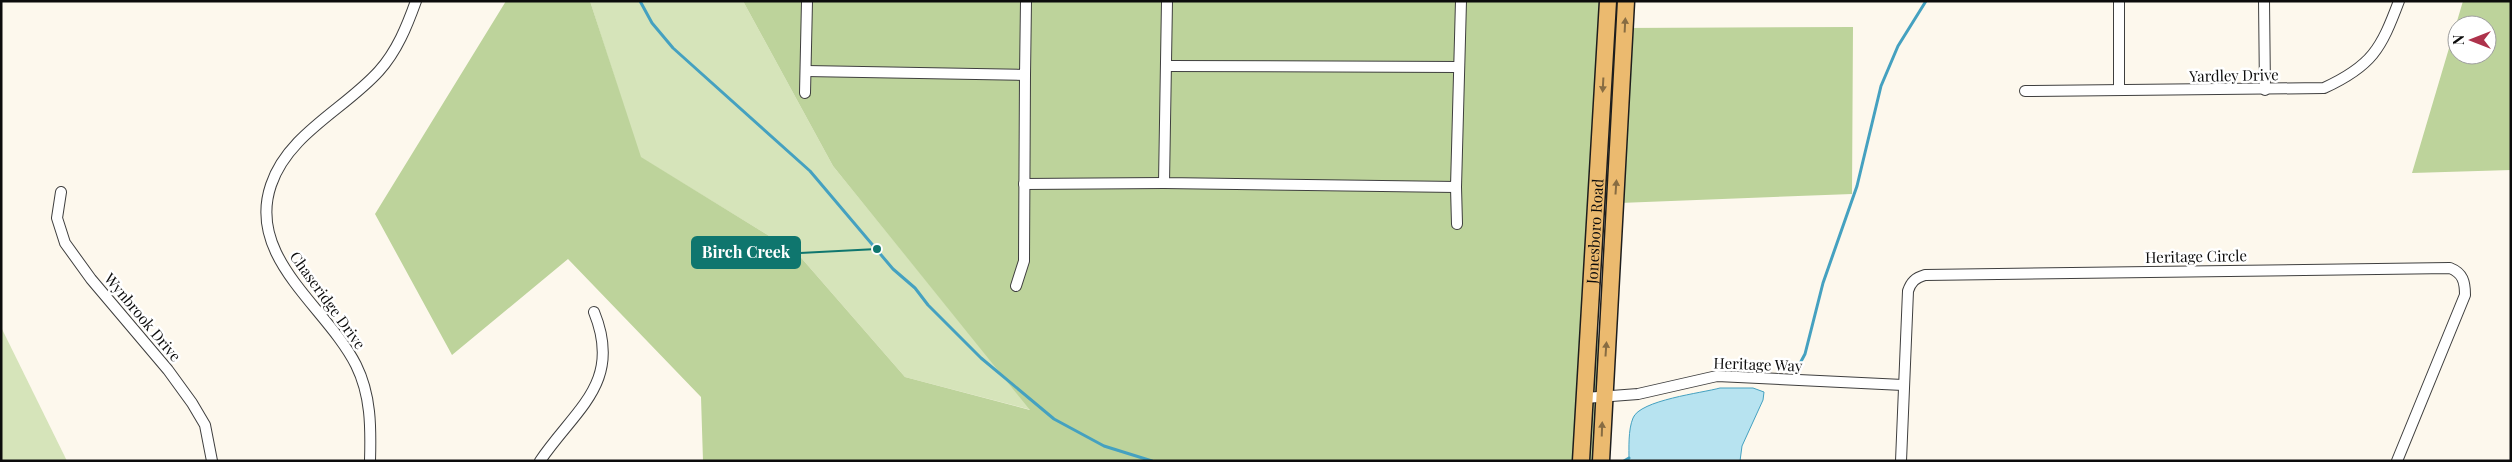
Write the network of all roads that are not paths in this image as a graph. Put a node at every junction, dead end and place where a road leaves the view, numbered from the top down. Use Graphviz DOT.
graph roads {
  1 [pos="416,1"];
  2 [pos="807,1"];
  3 [pos="1026,1"];
  4 [pos="1167,1"];
  5 [pos="1461,1"];
  6 [pos="1608,1"];
  7 [pos="1626,1"];
  8 [pos="2119,1"];
  9 [pos="2264,1"];
  10 [pos="2399,1"];
  11 [pos="1166,66"];
  12 [pos="1459,67"];
  13 [pos="806,71"];
  14 [pos="1025,75"];
  15 [pos="2119,90"];
  16 [pos="2265,90"];
  17 [pos="2025,91"];
  18 [pos="805,93"];
  19 [pos="1164,183"];
  20 [pos="1024,184"];
  21 [pos="1456,187"];
  22 [pos="61,192"];
  23 [pos="1457,224"];
  24 [pos="1016,286"];
  25 [pos="594,312"];
  26 [pos="1904,385"];
  27 [pos="1585,398"];
  28 [pos="1603,398"];
  29 [pos="212,461"];
  30 [pos="370,461"];
  31 [pos="540,461"];
  32 [pos="1581,461"];
  33 [pos="1600,461"];
  34 [pos="1900,461"];
  35 [pos="2397,461"];
  1 -- 30 [label="street, Chaseridge Drive"];
  2 -- 13 [label="street"];
  3 -- 14 [label="street"];
  4 -- 11 [label="street"];
  5 -- 12 [label="street"];
  6 -- 27 [label="main road, Jonesboro Road, one-way"];
  28 -- 7 [label="main road, Jonesboro Road, one-way"];
  8 -- 15 [label="street"];
  9 -- 16 [label="street"];
  10 -- 16 [label="street, Yardley Drive"];
  11 -- 12 [label="street"];
  11 -- 19 [label="street"];
  12 -- 21 [label="street"];
  13 -- 14 [label="street"];
  13 -- 18 [label="street"];
  14 -- 20 [label="street"];
  15 -- 16 [label="street, Yardley Drive"];
  15 -- 17 [label="street, Yardley Drive"];
  19 -- 20 [label="street"];
  19 -- 21 [label="street"];
  20 -- 24 [label="street"];
  21 -- 23 [label="street"];
  22 -- 29 [label="street, Wynbrook Drive"];
  25 -- 31 [label="street"];
  26 -- 28 [label="street, Heritage Way"];
  26 -- 34 [label="street, Heritage Circle"];
  26 -- 35 [label="street, Heritage Circle"];
  27 -- 28 [label="street, Heritage Way"];
  27 -- 32 [label="main road, Jonesboro Road"];
  33 -- 28 [label="main road, Jonesboro Road, one-way"];
}
